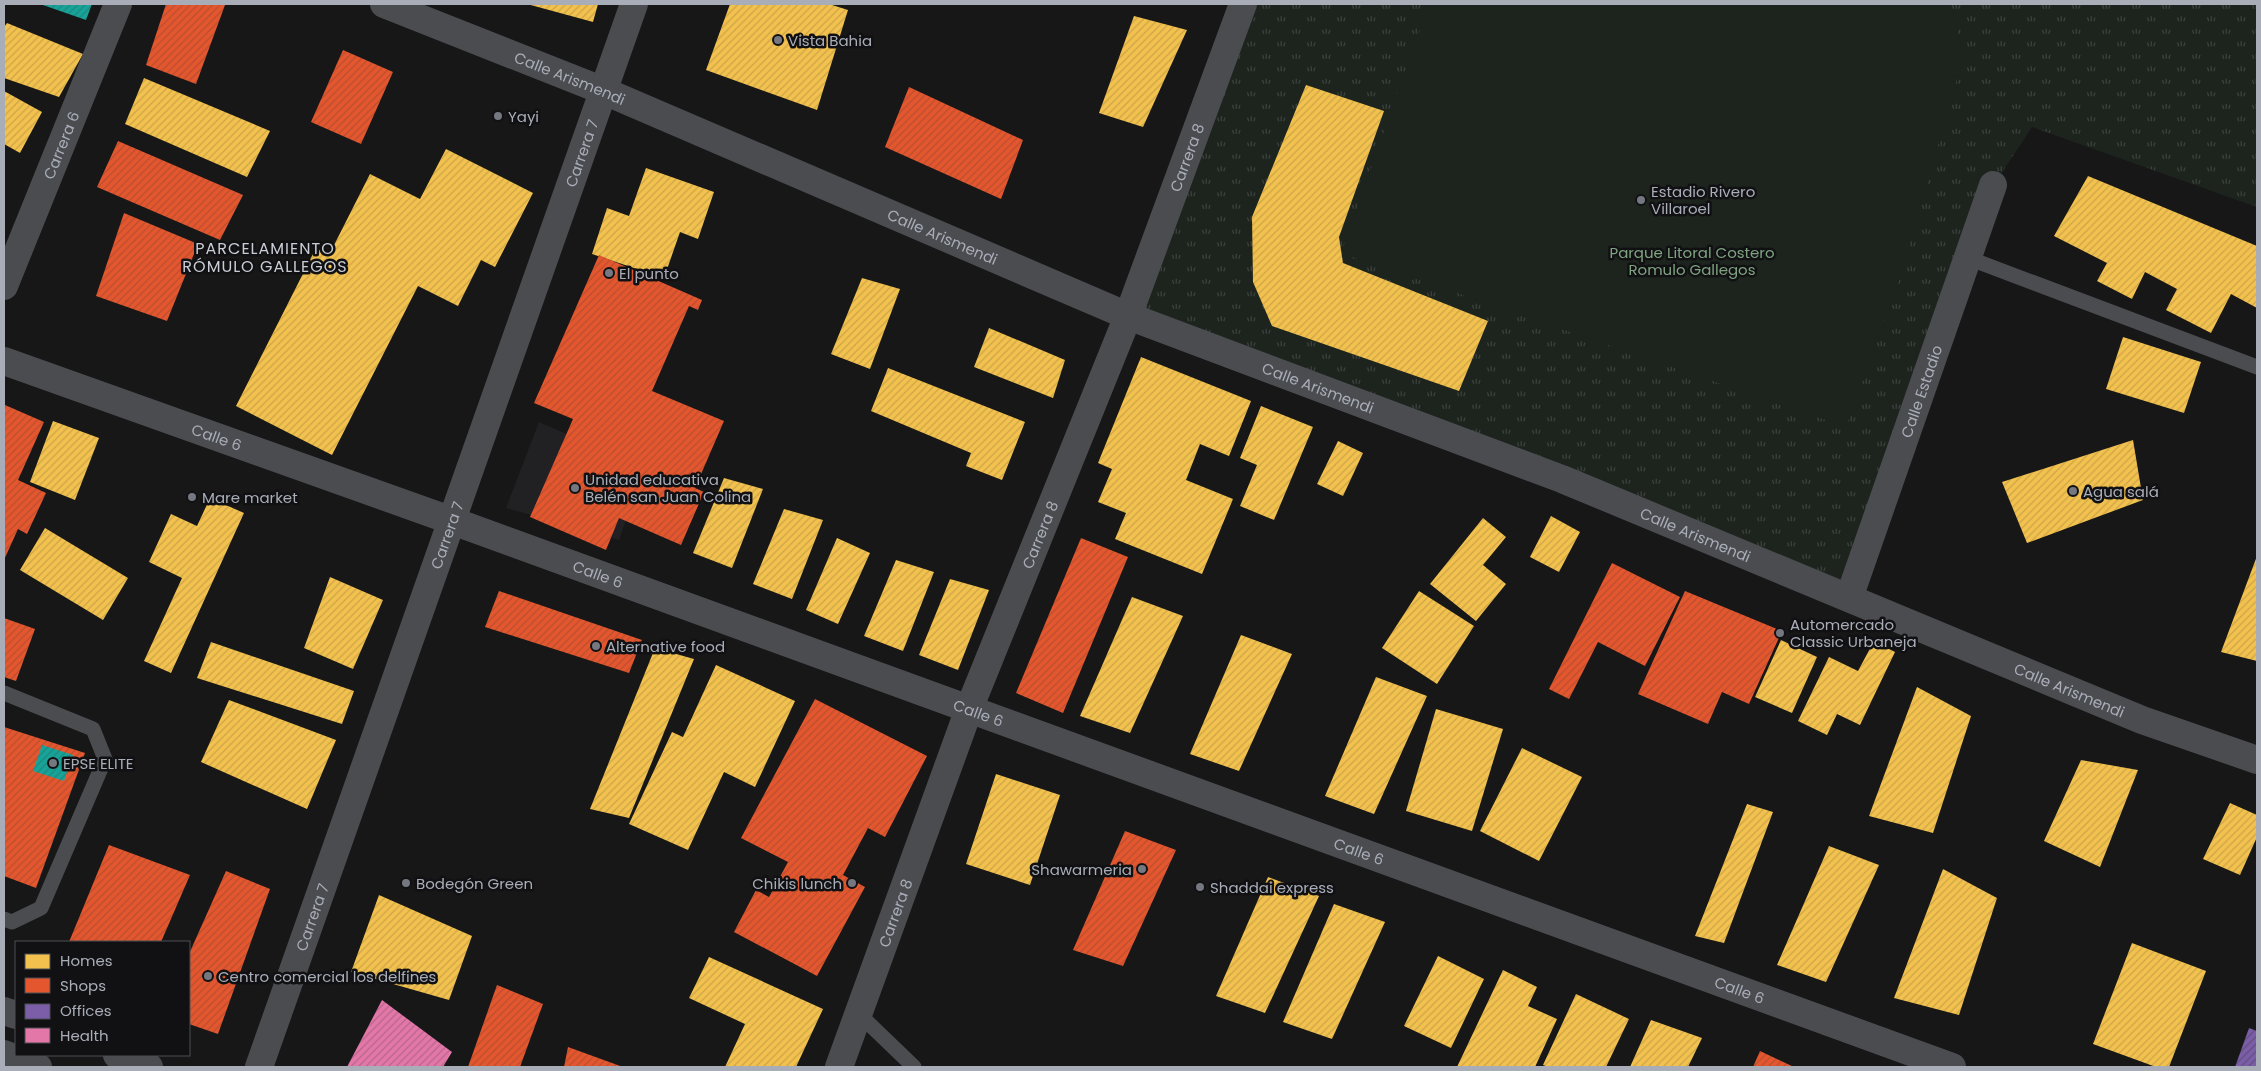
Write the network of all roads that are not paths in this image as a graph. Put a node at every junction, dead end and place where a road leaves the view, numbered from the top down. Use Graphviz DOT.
graph roads {
  1 [pos="118,4"];
  2 [pos="384,4"];
  3 [pos="634,4"];
  4 [pos="1244,4"];
  5 [pos="604,91"];
  6 [pos="1993,186"];
  7 [pos="1968,258"];
  8 [pos="4,286"];
  9 [pos="1128,316"];
  10 [pos="4,361"];
  11 [pos="2257,367"];
  12 [pos="450,520"];
  13 [pos="1849,598"];
  14 [pos="4,693"];
  15 [pos="969,709"];
  16 [pos="2257,760"];
  17 [pos="4,919"];
  18 [pos="859,1014"];
  19 [pos="4,1054"];
  20 [pos="120,1056"];
  21 [pos="38,1067"];
  22 [pos="149,1067"];
  23 [pos="259,1067"];
  24 [pos="839,1067"];
  25 [pos="914,1067"];
  26 [pos="1952,1067"];
  1 -- 8 [label="street, Carrera 6"];
  2 -- 5 [label="street, Calle Arismendi"];
  3 -- 5 [label="street, Carrera 7"];
  4 -- 9 [label="street, Carrera 8"];
  5 -- 9 [label="street, Calle Arismendi"];
  5 -- 12 [label="street, Carrera 7"];
  6 -- 7 [label="street, Calle Estadio"];
  7 -- 11 [label="lane"];
  7 -- 13 [label="street, Calle Estadio"];
  9 -- 13 [label="street, Calle Arismendi"];
  9 -- 15 [label="street, Carrera 8"];
  10 -- 12 [label="street, Calle 6"];
  12 -- 15 [label="street, Calle 6"];
  12 -- 23 [label="street, Carrera 7"];
  13 -- 16 [label="street, Calle Arismendi"];
  14 -- 17 [label="lane"];
  15 -- 18 [label="street, Carrera 8"];
  15 -- 26 [label="street, Calle 6"];
  18 -- 24 [label="street, Carrera 8"];
  18 -- 25 [label="lane"];
  19 -- 21 [label="street"];
  20 -- 22 [label="street"];
}
